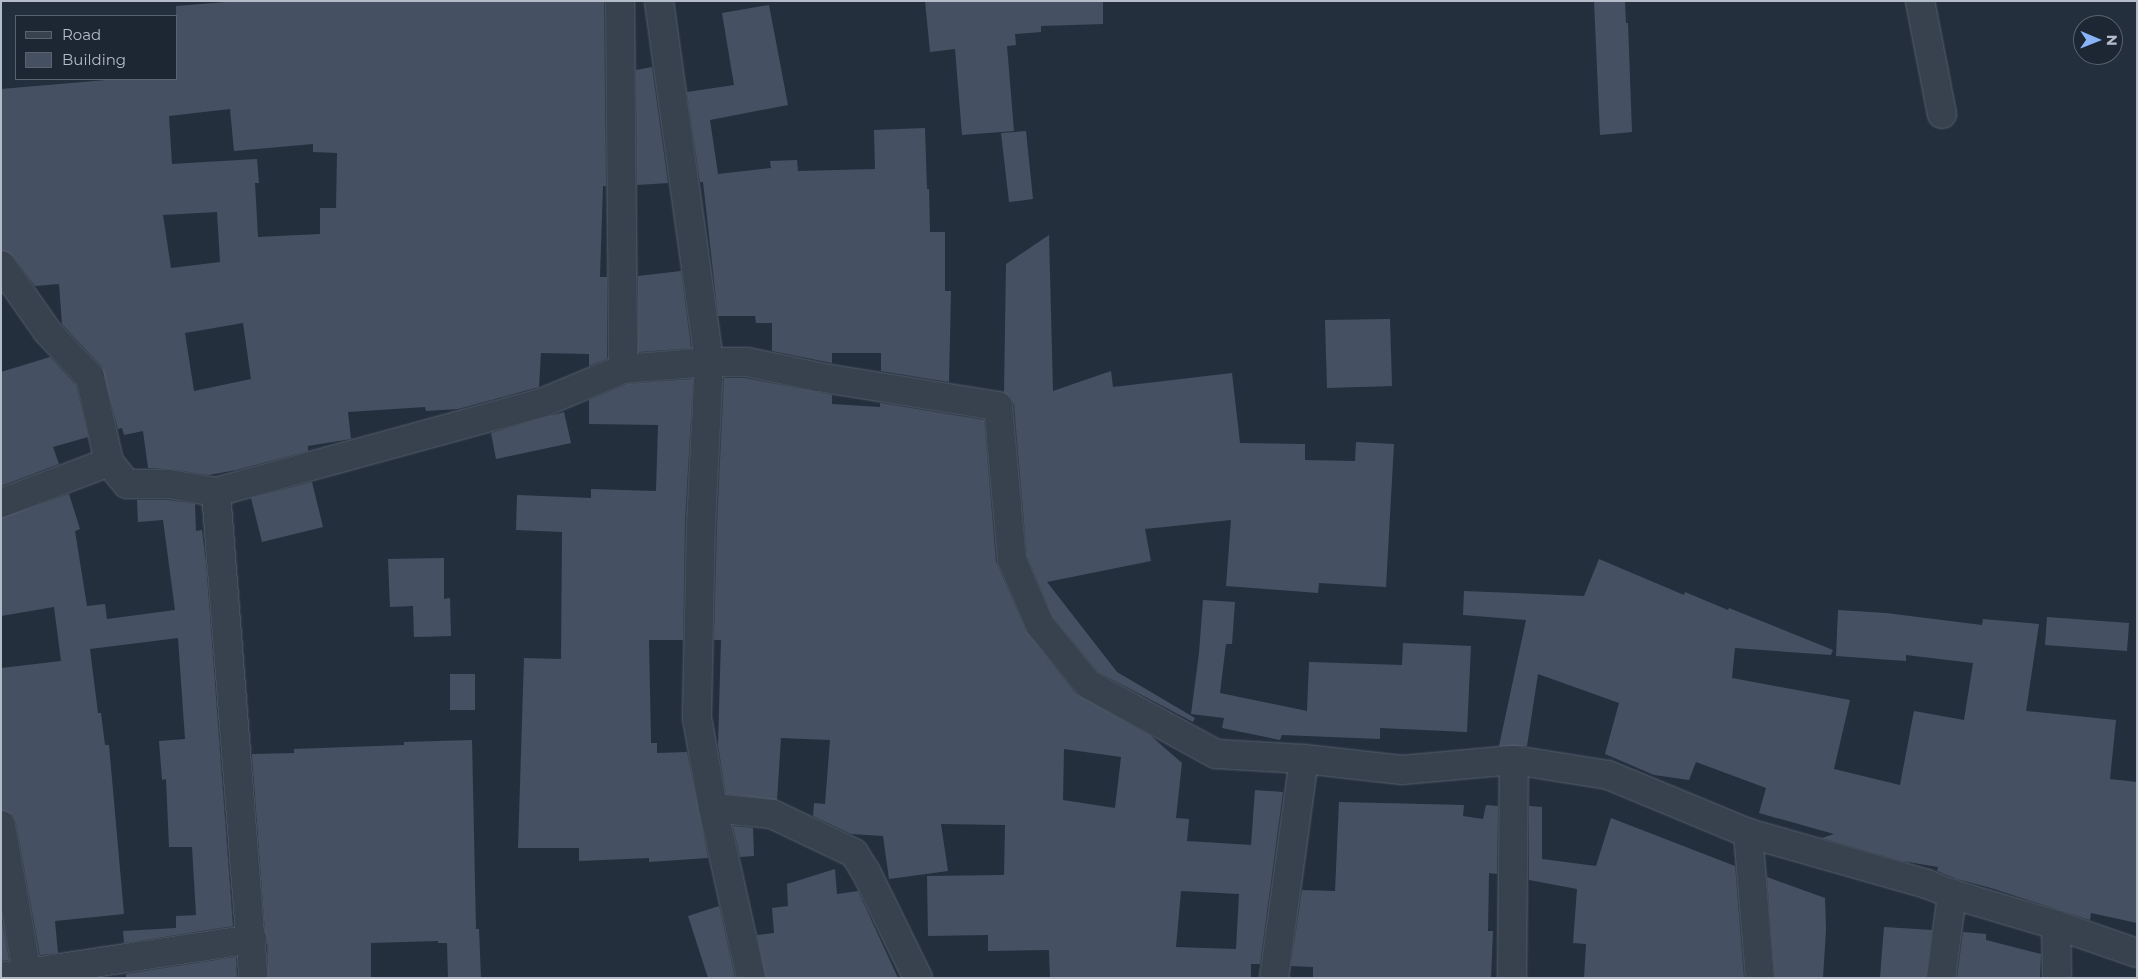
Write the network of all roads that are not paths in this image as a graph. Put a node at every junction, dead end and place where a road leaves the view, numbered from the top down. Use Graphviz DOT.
graph roads {
  1 [pos="620,1"];
  2 [pos="659,1"];
  3 [pos="1920,1"];
  4 [pos="1942,114"];
  5 [pos="2,263"];
  6 [pos="709,362"];
  7 [pos="623,369"];
  8 [pos="109,462"];
  9 [pos="216,492"];
  10 [pos="1,503"];
  11 [pos="1304,759"];
  12 [pos="1514,760"];
  13 [pos="713,808"];
  14 [pos="1,825"];
  15 [pos="1748,833"];
  16 [pos="1952,894"];
  17 [pos="2056,925"];
  18 [pos="252,939"];
  19 [pos="2137,953"];
  20 [pos="19,976"];
  21 [pos="253,978"];
  22 [pos="751,978"];
  23 [pos="918,978"];
  24 [pos="1274,978"];
  25 [pos="1512,978"];
  26 [pos="1760,978"];
  27 [pos="1941,978"];
  28 [pos="2057,978"];
  1 -- 7 [label="street"];
  2 -- 6 [label="street"];
  3 -- 4 [label="street"];
  5 -- 8 [label="street"];
  6 -- 7 [label="street"];
  6 -- 11 [label="street"];
  6 -- 13 [label="street"];
  7 -- 9 [label="street"];
  8 -- 9 [label="street"];
  8 -- 10 [label="street"];
  9 -- 18 [label="street"];
  11 -- 12 [label="street"];
  11 -- 24 [label="street"];
  12 -- 15 [label="street"];
  12 -- 25 [label="street"];
  13 -- 22 [label="street"];
  13 -- 23 [label="street"];
  14 -- 20 [label="street"];
  15 -- 16 [label="street"];
  15 -- 26 [label="street"];
  16 -- 17 [label="street"];
  16 -- 27 [label="street"];
  17 -- 19 [label="street"];
  17 -- 28 [label="street"];
  18 -- 20 [label="street"];
  18 -- 21 [label="street"];
}
